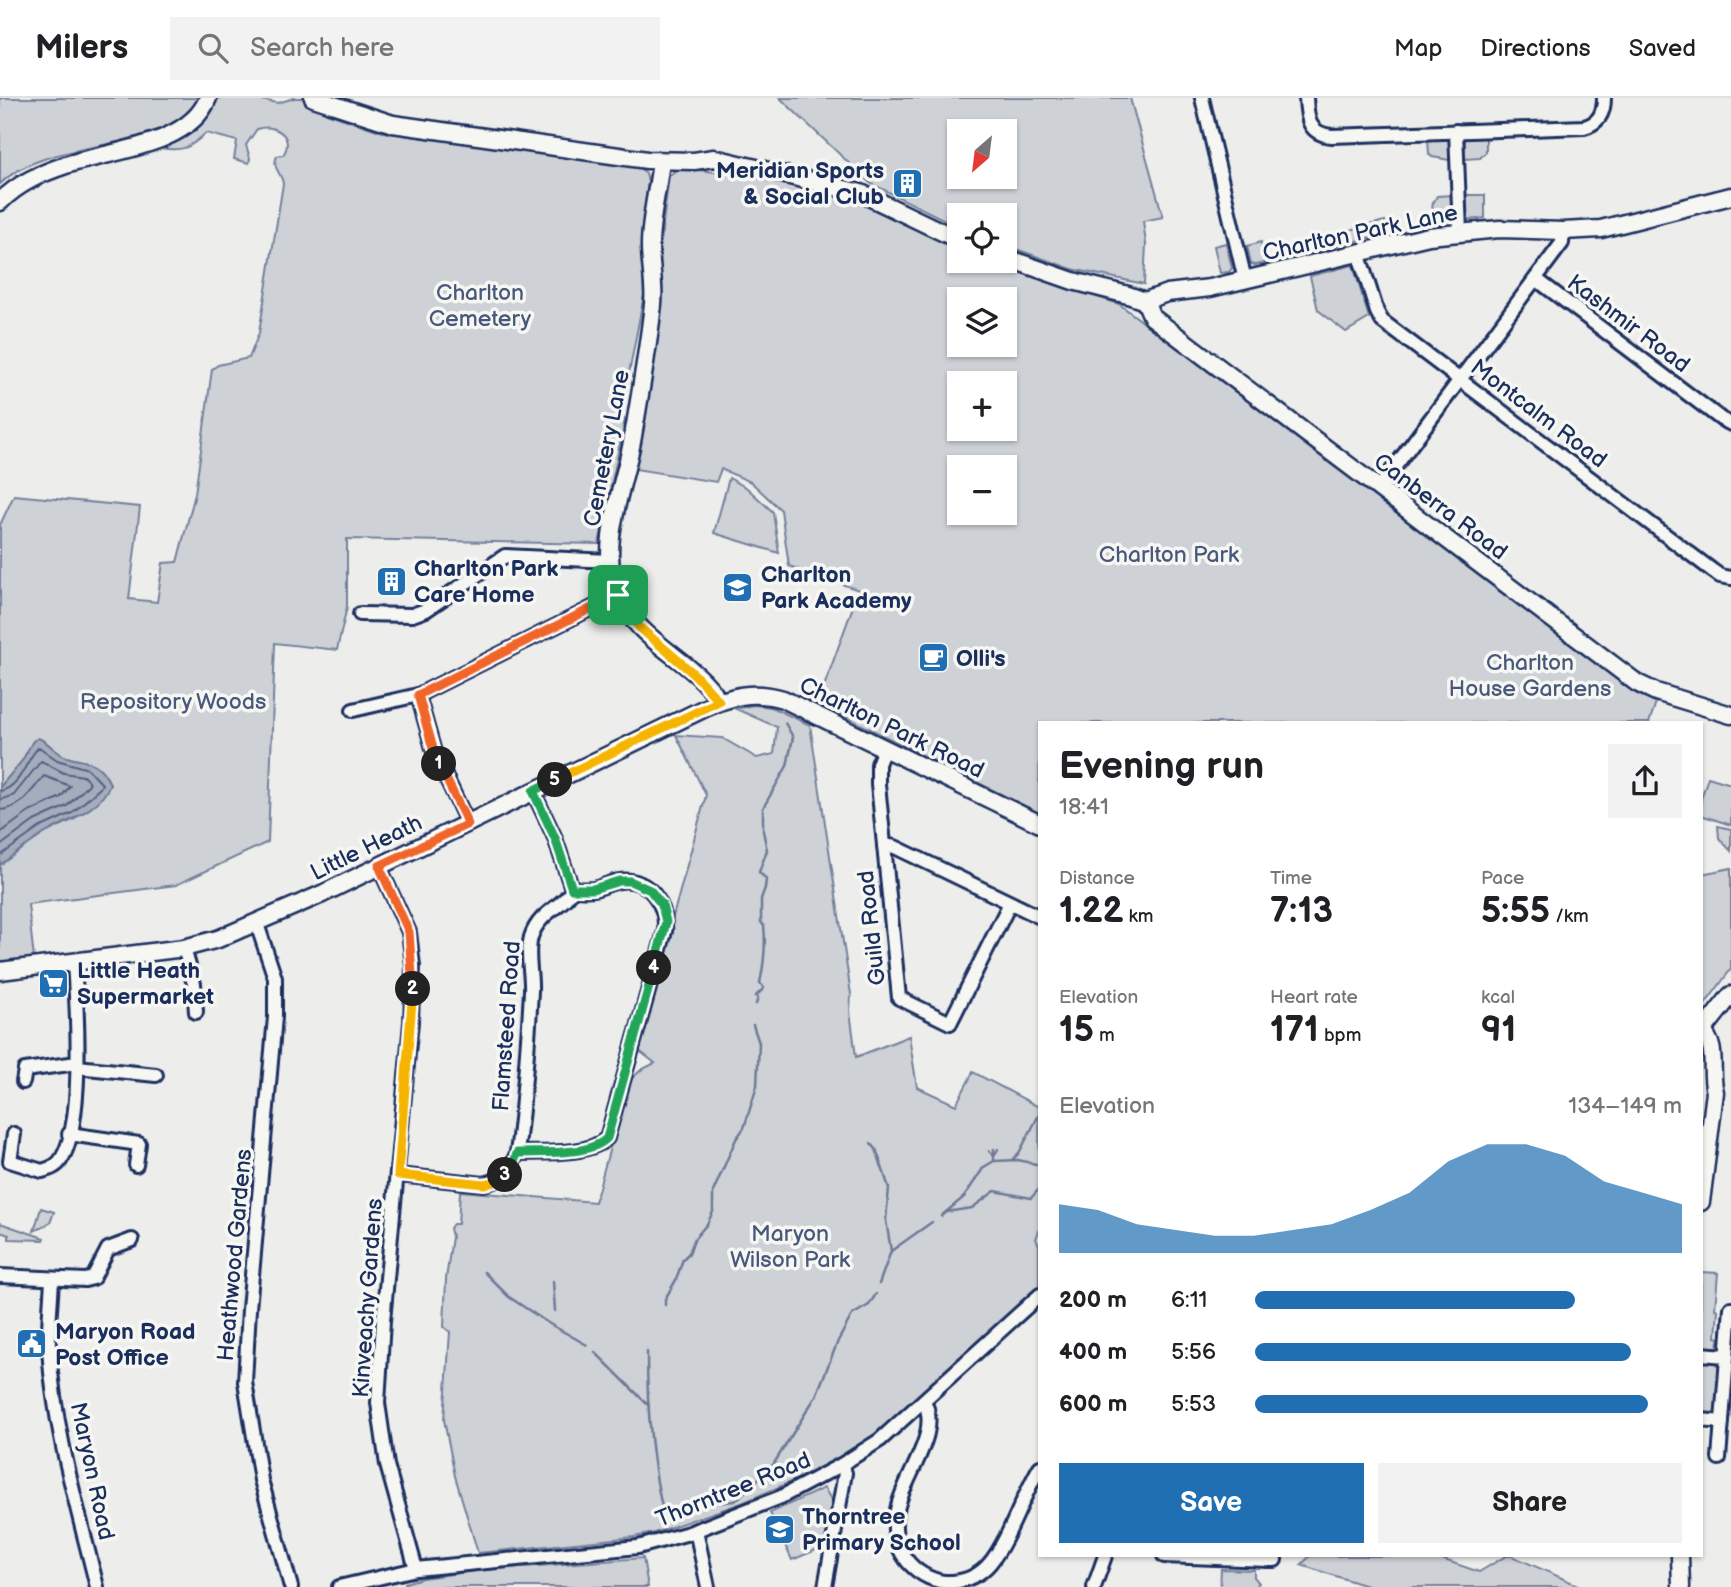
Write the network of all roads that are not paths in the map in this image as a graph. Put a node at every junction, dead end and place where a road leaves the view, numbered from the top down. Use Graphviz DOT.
graph roads {
  1 [pos="208,98"];
  2 [pos="313,98"];
  3 [pos="1202,98"];
  4 [pos="1306,98"];
  5 [pos="1604,98"];
  6 [pos="1456,131"];
  7 [pos="661,161"];
  8 [pos="1731,196"];
  9 [pos="0,202"];
  10 [pos="1563,231"];
  11 [pos="1460,232"];
  12 [pos="947,234"];
  13 [pos="1358,252"];
  14 [pos="1017,262"];
  15 [pos="1536,279"];
  16 [pos="1245,280"];
  17 [pos="1145,302"];
  18 [pos="1460,380"];
  19 [pos="1731,424"];
  20 [pos="1379,488"];
  21 [pos="610,561"];
  22 [pos="1731,578"];
  23 [pos="618,595"];
  24 [pos="360,614"];
  25 [pos="418,695"];
  26 [pos="719,701"];
  27 [pos="354,709"];
  28 [pos="1731,715"];
  29 [pos="884,749"];
  30 [pos="533,791"];
  31 [pos="1038,823"];
  32 [pos="468,824"];
  33 [pos="884,845"];
  34 [pos="379,866"];
  35 [pos="572,889"];
  36 [pos="1010,903"];
  37 [pos="1038,916"];
  38 [pos="257,924"];
  39 [pos="184,948"];
  40 [pos="74,962"];
  41 [pos="7,971"];
  42 [pos="1731,995"];
  43 [pos="196,1013"];
  44 [pos="1703,1031"];
  45 [pos="1703,1033"];
  46 [pos="77,1065"];
  47 [pos="156,1075"];
  48 [pos="1706,1079"];
  49 [pos="23,1082"];
  50 [pos="14,1134"];
  51 [pos="69,1134"];
  52 [pos="517,1153"];
  53 [pos="136,1165"];
  54 [pos="398,1175"];
  55 [pos="1703,1187"];
  56 [pos="132,1240"];
  57 [pos="0,1276"];
  58 [pos="52,1279"];
  59 [pos="1038,1298"];
  60 [pos="1731,1308"];
  61 [pos="1703,1354"];
  62 [pos="1727,1356"];
  63 [pos="924,1401"];
  64 [pos="1703,1420"];
  65 [pos="1721,1422"];
  66 [pos="1719,1458"];
  67 [pos="841,1465"];
  68 [pos="1038,1471"];
  69 [pos="696,1530"];
  70 [pos="1105,1557"];
  71 [pos="1190,1557"];
  72 [pos="1275,1557"];
  73 [pos="1680,1557"];
  74 [pos="416,1569"];
  75 [pos="97,1587"];
  76 [pos="290,1587"];
  77 [pos="339,1587"];
  78 [pos="708,1587"];
  79 [pos="825,1587"];
  80 [pos="1094,1587"];
  81 [pos="1681,1587"];
  1 -- 9 [label="street"];
  2 -- 7 [label="street"];
  3 -- 16 [label="street"];
  4 -- 6 [label="street"];
  5 -- 6 [label="street"];
  6 -- 11 [label="street"];
  7 -- 12 [label="street"];
  7 -- 21 [label="street, Cemetery Lane"];
  8 -- 10 [label="street, Charlton Park Lane"];
  10 -- 11 [label="street, Charlton Park Lane"];
  10 -- 15 [label="street"];
  11 -- 13 [label="street, Charlton Park Lane"];
  13 -- 16 [label="street, Charlton Park Lane"];
  13 -- 18 [label="street, Montcalm Road"];
  14 -- 17 [label="street"];
  15 -- 18 [label="street"];
  15 -- 19 [label="street, Kashmir Road"];
  16 -- 17 [label="street, Charlton Park Lane"];
  17 -- 20 [label="street, Canberra Road"];
  18 -- 20 [label="street"];
  18 -- 22 [label="street, Montcalm Road"];
  20 -- 28 [label="street, Canberra Road"];
  21 -- 23 [label="street, Cemetery Lane"];
  21 -- 24 [label="street"];
  23 -- 25 [label="street"];
  23 -- 26 [label="street, Cemetery Lane"];
  25 -- 27 [label="street"];
  25 -- 32 [label="street"];
  26 -- 29 [label="street, Charlton Park Road"];
  26 -- 30 [label="street, Little Heath"];
  29 -- 31 [label="street, Charlton Park Road"];
  29 -- 33 [label="street, Guild Road"];
  30 -- 32 [label="street, Little Heath"];
  30 -- 35 [label="street"];
  32 -- 34 [label="street, Little Heath"];
  33 -- 36 [label="street"];
  33 -- 36 [label="street, Guild Road"];
  34 -- 38 [label="street, Little Heath"];
  34 -- 54 [label="street, Kinveachy Gardens"];
  35 -- 52 [label="street, Flamsteed Road"];
  35 -- 52 [label="street"];
  36 -- 37 [label="street"];
  38 -- 39 [label="street, Little Heath"];
  38 -- 76 [label="street, Heathwood Gardens"];
  39 -- 40 [label="street, Little Heath"];
  39 -- 43 [label="street"];
  40 -- 41 [label="street, Little Heath"];
  40 -- 46 [label="street"];
  42 -- 44 [label="street"];
  45 -- 48 [label="street"];
  46 -- 47 [label="street"];
  46 -- 49 [label="street"];
  46 -- 51 [label="street"];
  48 -- 55 [label="street"];
  50 -- 51 [label="street"];
  51 -- 53 [label="street"];
  52 -- 54 [label="street"];
  54 -- 74 [label="street, Kinveachy Gardens"];
  56 -- 58 [label="street"];
  57 -- 58 [label="street"];
  58 -- 75 [label="street, Maryon Road"];
  59 -- 63 [label="street, Thorntree Road"];
  60 -- 62 [label="street"];
  61 -- 62 [label="street"];
  62 -- 65 [label="street"];
  63 -- 67 [label="street, Thorntree Road"];
  63 -- 68 [label="street"];
  64 -- 65 [label="street"];
  65 -- 66 [label="street"];
  67 -- 69 [label="street, Thorntree Road"];
  67 -- 79 [label="street"];
  69 -- 74 [label="street, Thorntree Road"];
  69 -- 78 [label="street"];
  70 -- 80 [label="street"];
  71 -- 72 [label="street"];
  73 -- 81 [label="street"];
  74 -- 77 [label="street, Thorntree Road"];
}
